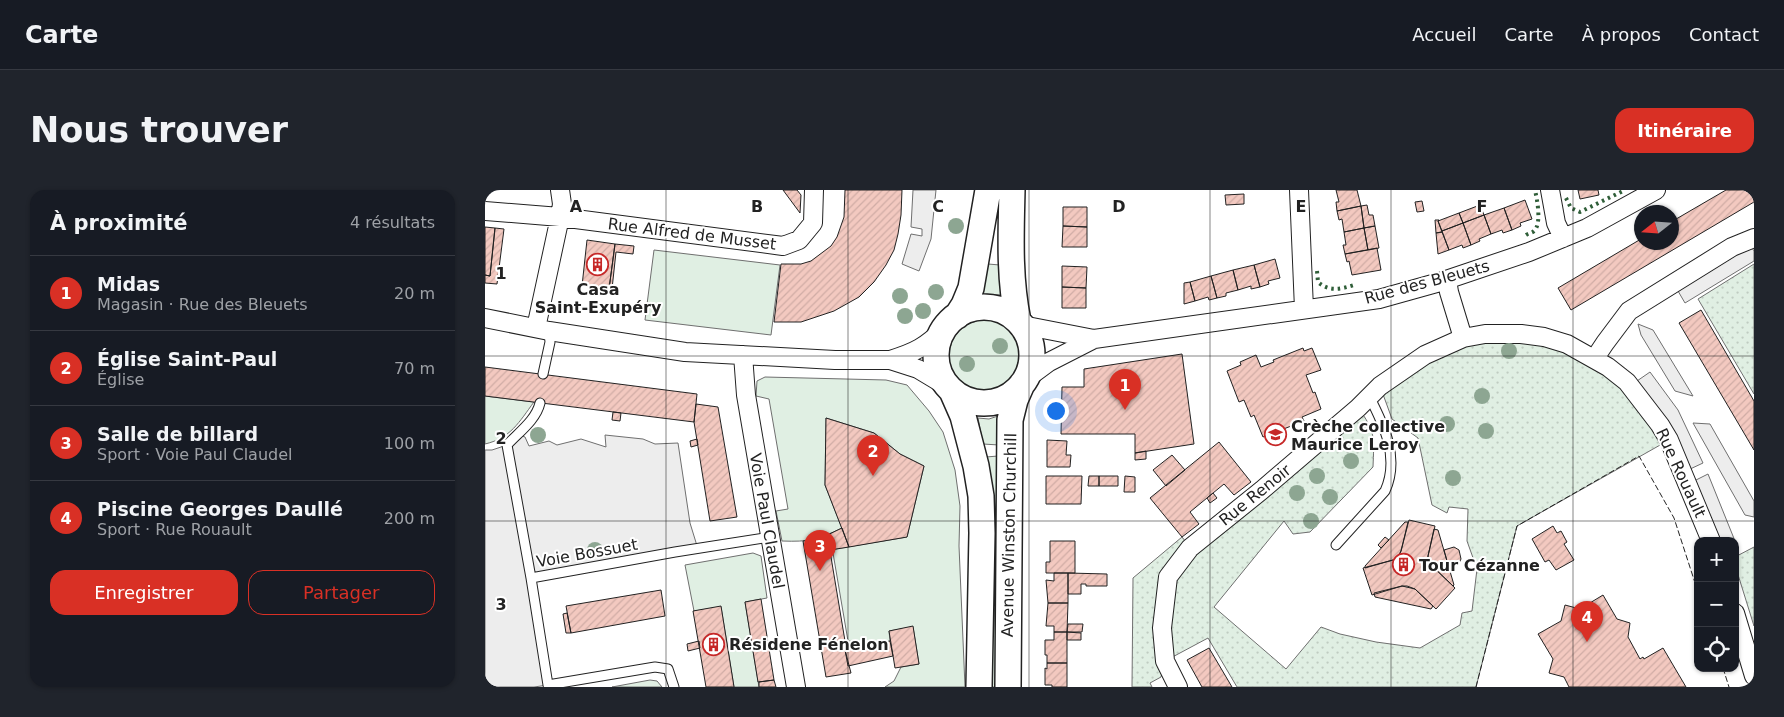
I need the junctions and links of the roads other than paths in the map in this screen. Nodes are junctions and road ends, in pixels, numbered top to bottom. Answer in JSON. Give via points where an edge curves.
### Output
{"nodes":[{"id":1,"x":814,"y":190,"type":"edge"},
{"id":2,"x":987,"y":190,"type":"edge"},
{"id":3,"x":1012,"y":190,"type":"edge"},
{"id":4,"x":1299,"y":190,"type":"edge"},
{"id":5,"x":1550,"y":190,"type":"edge"},
{"id":6,"x":1657,"y":190,"type":"edge"},
{"id":7,"x":563,"y":200,"type":"edge"},
{"id":8,"x":485,"y":211,"type":"edge"},
{"id":9,"x":1563,"y":238,"type":"junction"},
{"id":10,"x":1754,"y":238,"type":"edge"},
{"id":11,"x":1447,"y":280,"type":"junction"},
{"id":12,"x":1304,"y":310,"type":"junction"},
{"id":13,"x":485,"y":318,"type":"edge"},
{"id":14,"x":951,"y":322,"type":"junction"},
{"id":15,"x":1020,"y":323,"type":"junction"},
{"id":16,"x":542,"y":330,"type":"junction"},
{"id":17,"x":1094,"y":338,"type":"junction"},
{"id":18,"x":1463,"y":338,"type":"junction"},
{"id":19,"x":743,"y":356,"type":"junction"},
{"id":20,"x":1595,"y":358,"type":"junction"},
{"id":21,"x":891,"y":360,"type":"junction"},
{"id":22,"x":543,"y":374,"type":"dead end"},
{"id":23,"x":1024,"y":382,"type":"junction"},
{"id":24,"x":950,"y":389,"type":"junction"},
{"id":25,"x":1369,"y":396,"type":"junction"},
{"id":26,"x":539,"y":406,"type":"dead end"},
{"id":27,"x":770,"y":537,"type":"junction"},
{"id":28,"x":1709,"y":537,"type":"edge"},
{"id":29,"x":1336,"y":545,"type":"dead end"},
{"id":30,"x":531,"y":578,"type":"junction"},
{"id":31,"x":1739,"y":626,"type":"edge"},
{"id":32,"x":1754,"y":676,"type":"edge"},
{"id":33,"x":674,"y":687,"type":"edge"},
{"id":34,"x":796,"y":687,"type":"edge"},
{"id":35,"x":979,"y":687,"type":"edge"},
{"id":36,"x":1007,"y":687,"type":"edge"},
{"id":37,"x":1178,"y":687,"type":"edge"}],
"edges":[{"from":1,"to":7,"type":"street","name":"Rue Alfred de Musset","via":[[813,223],[799,240],[783,246],[681,231]]},
{"from":2,"to":14,"type":"main road","via":[[971,288],[964,305]]},
{"from":3,"to":15,"type":"main road","via":[[1011,276]]},
{"from":4,"to":12,"type":"street"},
{"from":5,"to":9,"type":"street"},
{"from":6,"to":9,"type":"street","name":"Rue des Bleuets"},
{"from":7,"to":8,"type":"street","name":"Rue Alfred de Musset"},
{"from":7,"to":16,"type":"street"},
{"from":9,"to":11,"type":"street","name":"Rue des Bleuets"},
{"from":10,"to":20,"type":"street","via":[[1732,247],[1629,311]]},
{"from":11,"to":12,"type":"street","name":"Rue des Bleuets","via":[[1379,299]]},
{"from":11,"to":18,"type":"street"},
{"from":12,"to":17,"type":"street","name":"Rue des Bleuets"},
{"from":13,"to":16,"type":"street"},
{"from":14,"to":15,"type":"main road","via":[[972,308],[990,307],[1002,310]]},
{"from":14,"to":21,"type":"street","via":[[913,353]]},
{"from":14,"to":24,"type":"main road","via":[[937,344],[936,355],[939,372]]},
{"from":15,"to":17,"type":"street","name":"Rue des Bleuets"},
{"from":15,"to":23,"type":"main road","via":[[1031,342],[1033,355]]},
{"from":16,"to":19,"type":"street","via":[[685,352]]},
{"from":16,"to":22,"type":"lane","via":[[550,342]]},
{"from":17,"to":23,"type":"street","name":"Rue des Bleuets","via":[[1049,362]]},
{"from":18,"to":20,"type":"street","name":"Rue Rouault","via":[[1485,334],[1544,337]]},
{"from":18,"to":25,"type":"street","name":"Rue Renoir","via":[[1425,355]]},
{"from":19,"to":21,"type":"street"},
{"from":19,"to":27,"type":"street","name":"Voie Paul Claudel","via":[[746,395]]},
{"from":20,"to":28,"type":"street","name":"Rue Rouault","via":[[1627,382],[1660,425]]},
{"from":21,"to":24,"type":"street","via":[[918,369]]},
{"from":23,"to":24,"type":"main road","via":[[1009,397],[991,403],[972,402]]},
{"from":23,"to":36,"type":"main road","name":"Avenue Winston Churchill","via":[[1015,400],[1011,420]]},
{"from":24,"to":35,"type":"main road","name":"Avenue Winston Churchill","via":[[963,416],[981,496]]},
{"from":25,"to":29,"type":"lane","via":[[1385,428],[1391,460],[1390,480],[1385,490]]},
{"from":25,"to":37,"type":"street","name":"Rue Renoir","via":[[1190,548],[1168,577],[1162,628],[1165,661]]},
{"from":26,"to":30,"type":"lane","name":"Voie Bossuet","via":[[531,420],[507,445]]},
{"from":27,"to":30,"type":"lane","name":"Voie Bossuet"},
{"from":27,"to":34,"type":"street","name":"Voie Paul Claudel"},
{"from":30,"to":33,"type":"lane","via":[[547,685],[655,666],[668,669]]},
{"from":31,"to":32,"type":"street"}]}
